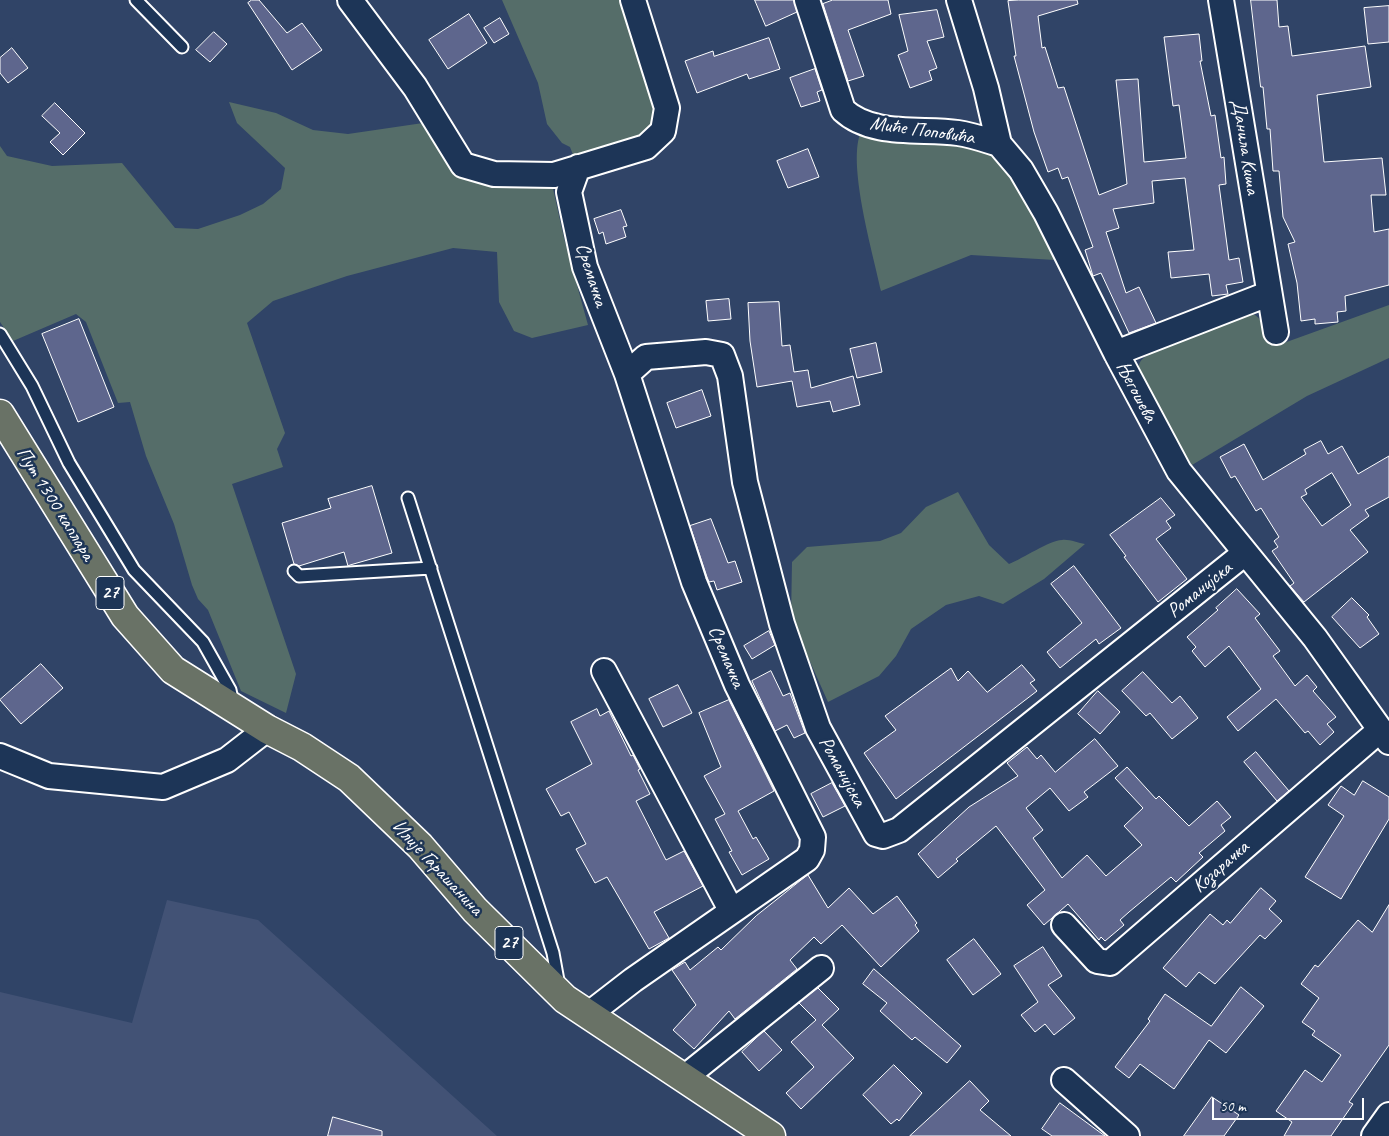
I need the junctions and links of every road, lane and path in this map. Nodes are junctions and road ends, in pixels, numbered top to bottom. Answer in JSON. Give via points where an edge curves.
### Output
{"nodes":[{"id":1,"x":136,"y":0,"type":"edge"},
{"id":2,"x":350,"y":0,"type":"edge"},
{"id":3,"x":633,"y":0,"type":"edge"},
{"id":4,"x":807,"y":0,"type":"edge"},
{"id":5,"x":959,"y":0,"type":"edge"},
{"id":6,"x":1221,"y":0,"type":"edge"},
{"id":7,"x":182,"y":47,"type":"dead end"},
{"id":8,"x":999,"y":144,"type":"junction"},
{"id":9,"x":561,"y":183,"type":"junction"},
{"id":10,"x":1268,"y":294,"type":"junction"},
{"id":11,"x":1276,"y":332,"type":"dead end"},
{"id":12,"x":0,"y":334,"type":"edge"},
{"id":13,"x":1116,"y":353,"type":"junction"},
{"id":14,"x":627,"y":374,"type":"junction"},
{"id":15,"x":0,"y":414,"type":"edge"},
{"id":16,"x":408,"y":498,"type":"dead end"},
{"id":17,"x":1245,"y":553,"type":"junction"},
{"id":18,"x":431,"y":568,"type":"junction"},
{"id":19,"x":294,"y":571,"type":"dead end"},
{"id":20,"x":604,"y":671,"type":"dead end"},
{"id":21,"x":233,"y":708,"type":"junction"},
{"id":22,"x":267,"y":729,"type":"junction"},
{"id":23,"x":1384,"y":736,"type":"edge"},
{"id":24,"x":0,"y":756,"type":"edge"},
{"id":25,"x":730,"y":910,"type":"junction"},
{"id":26,"x":1064,"y":925,"type":"dead end"},
{"id":27,"x":821,"y":968,"type":"dead end"},
{"id":28,"x":561,"y":993,"type":"junction"},
{"id":29,"x":589,"y":1014,"type":"junction"},
{"id":30,"x":684,"y":1078,"type":"junction"},
{"id":31,"x":1064,"y":1080,"type":"dead end"},
{"id":32,"x":1389,"y":1115,"type":"edge"},
{"id":33,"x":771,"y":1136,"type":"edge"},
{"id":34,"x":1127,"y":1136,"type":"edge"},
{"id":35,"x":1374,"y":1136,"type":"edge"}],
"edges":[{"from":1,"to":7,"type":"lane"},
{"from":2,"to":9,"type":"street","via":[[415,87],[463,165],[494,174]]},
{"from":3,"to":9,"type":"street","via":[[666,108],[663,131],[646,147],[578,167]]},
{"from":4,"to":8,"type":"street","name":"Миће Поповића","via":[[843,110],[852,119],[870,126],[959,133]]},
{"from":5,"to":8,"type":"street","name":"Његошева"},
{"from":6,"to":10,"type":"street","name":"Данила Киша"},
{"from":8,"to":13,"type":"street","name":"Његошева","via":[[1021,170],[1046,213]]},
{"from":9,"to":14,"type":"street","name":"Сремачка","via":[[586,267]]},
{"from":10,"to":11,"type":"street","name":"Данила Киша"},
{"from":10,"to":13,"type":"street"},
{"from":12,"to":21,"type":"lane","via":[[32,386],[69,463],[134,570],[203,642],[230,690]]},
{"from":13,"to":17,"type":"street","name":"Његошева","via":[[1179,471]]},
{"from":14,"to":17,"type":"street","name":"Романијска","via":[[646,357],[706,352],[722,355],[730,376],[745,482],[782,624],[818,728],[876,834],[883,836],[898,830]]},
{"from":14,"to":25,"type":"street","name":"Сремачка","via":[[694,582],[737,685],[813,837],[807,860]]},
{"from":15,"to":21,"type":"main road","name":"Пут 1300 каплара","number":"27","via":[[125,616],[173,670]]},
{"from":16,"to":18,"type":"lane"},
{"from":17,"to":23,"type":"street","name":"Његошева","via":[[1315,638]]},
{"from":18,"to":19,"type":"lane","via":[[299,576]]},
{"from":18,"to":28,"type":"lane","via":[[553,953]]},
{"from":20,"to":25,"type":"street"},
{"from":21,"to":22,"type":"main road","name":"Пут 1300 каплара","number":"27"},
{"from":22,"to":24,"type":"street","via":[[227,760],[163,787],[49,776]]},
{"from":22,"to":28,"type":"main road","name":"Илије Гарашанина","number":"27","via":[[302,746],[349,778],[420,846],[475,910]]},
{"from":23,"to":26,"type":"street","name":"Козарачка","via":[[1110,963],[1097,961]]},
{"from":25,"to":29,"type":"street","name":"Сремачка"},
{"from":27,"to":30,"type":"street"},
{"from":28,"to":29,"type":"main road","name":"Илије Гарашанина","number":"27"},
{"from":29,"to":30,"type":"main road","name":"Илије Гарашанина","number":"27"},
{"from":30,"to":33,"type":"main road","name":"Илије Гарашанина","number":"27"},
{"from":31,"to":34,"type":"street"},
{"from":32,"to":35,"type":"street"}]}
